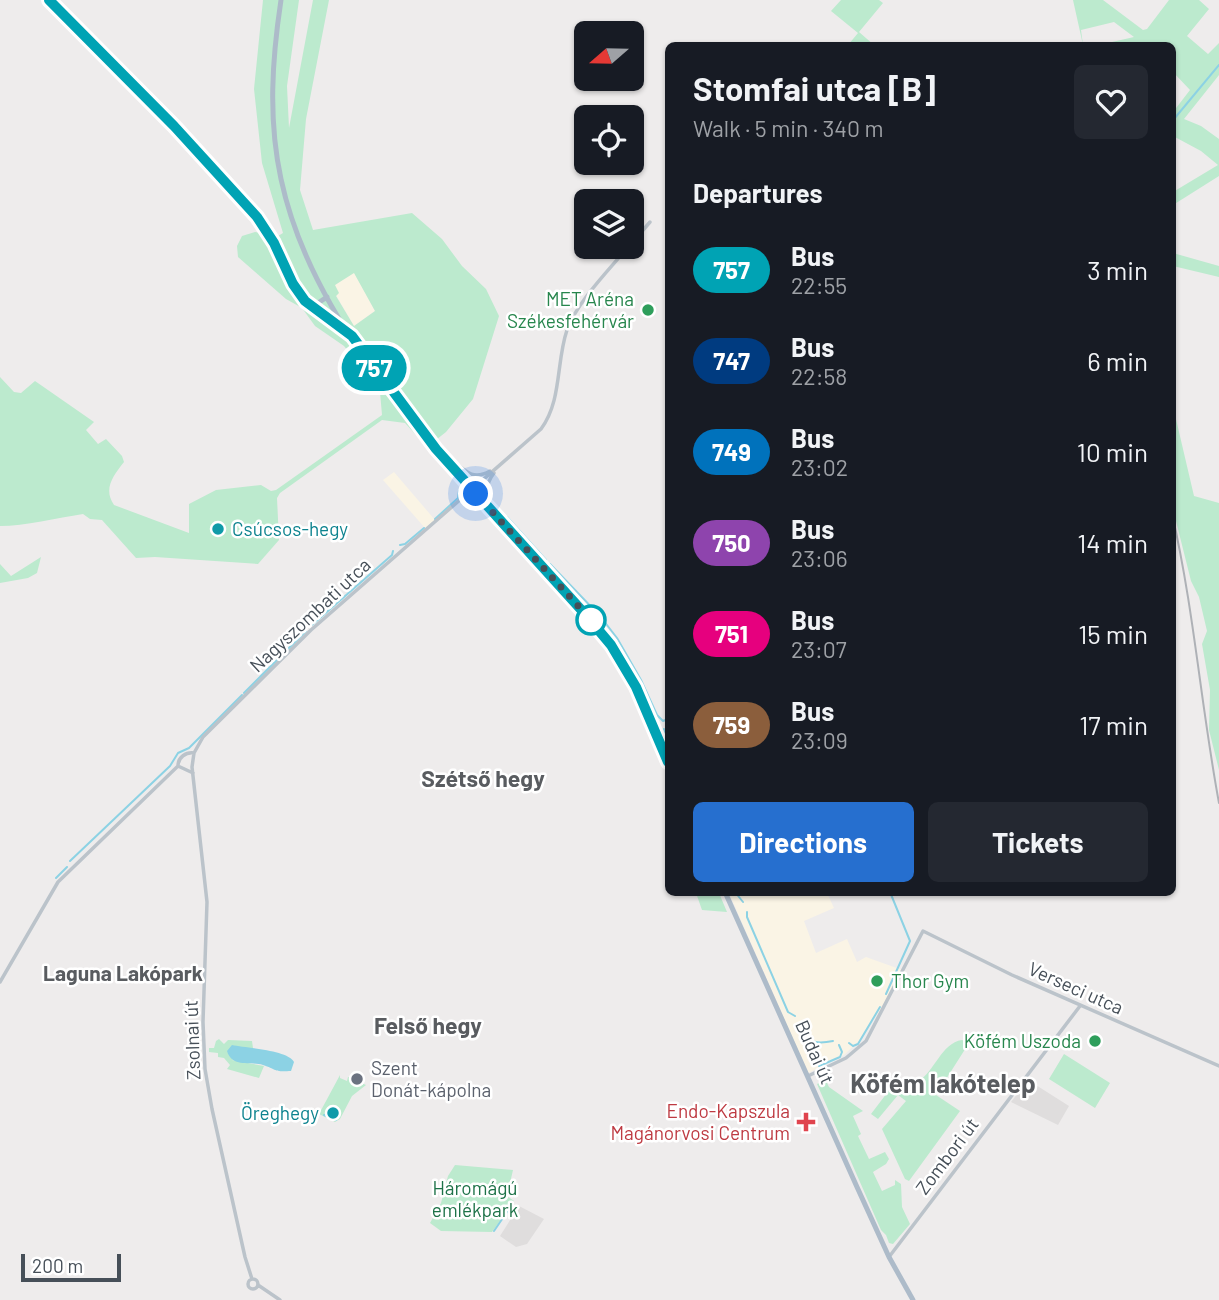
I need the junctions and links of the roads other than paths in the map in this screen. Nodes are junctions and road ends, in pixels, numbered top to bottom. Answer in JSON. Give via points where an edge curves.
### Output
{"nodes":[{"id":1,"x":48,"y":0,"type":"edge"},
{"id":2,"x":281,"y":0,"type":"edge"},
{"id":3,"x":650,"y":222,"type":"dead end"},
{"id":4,"x":644,"y":229,"type":"edge"},
{"id":5,"x":619,"y":259,"type":"edge"},
{"id":6,"x":328,"y":300,"type":"junction"},
{"id":7,"x":307,"y":303,"type":"junction"},
{"id":8,"x":317,"y":311,"type":"junction"},
{"id":9,"x":352,"y":336,"type":"junction"},
{"id":10,"x":437,"y":450,"type":"junction"},
{"id":11,"x":498,"y":467,"type":"junction"},
{"id":12,"x":472,"y":489,"type":"junction"},
{"id":13,"x":500,"y":521,"type":"junction"},
{"id":14,"x":194,"y":753,"type":"junction"},
{"id":15,"x":665,"y":755,"type":"edge"},
{"id":16,"x":178,"y":766,"type":"junction"},
{"id":17,"x":193,"y":773,"type":"junction"},
{"id":18,"x":727,"y":896,"type":"edge"},
{"id":19,"x":0,"y":982,"type":"edge"},
{"id":20,"x":1080,"y":1006,"type":"junction"},
{"id":21,"x":1219,"y":1066,"type":"edge"},
{"id":22,"x":808,"y":1076,"type":"junction"},
{"id":23,"x":889,"y":1258,"type":"junction"},
{"id":24,"x":252,"y":1279,"type":"junction"},
{"id":25,"x":258,"y":1285,"type":"junction"},
{"id":26,"x":280,"y":1300,"type":"edge"},
{"id":27,"x":913,"y":1300,"type":"edge"}],
"edges":[{"from":1,"to":7,"type":"main road","via":[[227,183],[264,227]]},
{"from":2,"to":6,"type":"main road","via":[[272,96],[278,163],[293,224]]},
{"from":3,"to":4,"type":"street","name":"Nagyszombati utca"},
{"from":5,"to":11,"type":"street","name":"Nagyszombati utca","via":[[568,326],[546,421]]},
{"from":6,"to":7,"type":"main road"},
{"from":6,"to":8,"type":"main road","via":[[327,307]]},
{"from":6,"to":9,"type":"main road"},
{"from":7,"to":8,"type":"main road"},
{"from":8,"to":9,"type":"main road"},
{"from":9,"to":10,"type":"main road"},
{"from":10,"to":11,"type":"street","via":[[472,476]]},
{"from":10,"to":12,"type":"main road"},
{"from":11,"to":12,"type":"street","name":"Nagyszombati utca"},
{"from":11,"to":13,"type":"street","via":[[485,489]]},
{"from":12,"to":13,"type":"main road"},
{"from":12,"to":14,"type":"street","name":"Nagyszombati utca","via":[[302,638],[203,737]]},
{"from":13,"to":15,"type":"main road","via":[[611,645],[636,687]]},
{"from":14,"to":16,"type":"street","name":"Nagyszombati utca","via":[[184,755]]},
{"from":14,"to":17,"type":"street","name":"Zsolnai út"},
{"from":16,"to":17,"type":"street"},
{"from":16,"to":19,"type":"street","name":"Nagyszombati utca","via":[[58,882]]},
{"from":17,"to":24,"type":"street","name":"Zsolnai út","via":[[207,902],[205,1069]]},
{"from":18,"to":22,"type":"main road","name":"Budai út"},
{"from":20,"to":21,"type":"street","name":"Verseci utca"},
{"from":20,"to":22,"type":"street","name":"Verseci utca","via":[[923,931],[866,1041],[846,1058]]},
{"from":20,"to":23,"type":"street","name":"Zombori út"},
{"from":22,"to":23,"type":"main road","name":"Budai út"},
{"from":23,"to":27,"type":"main road","name":"Budai út"},
{"from":24,"to":25,"type":"street"},
{"from":24,"to":25,"type":"street","via":[[249,1287]]},
{"from":25,"to":26,"type":"street"}]}
